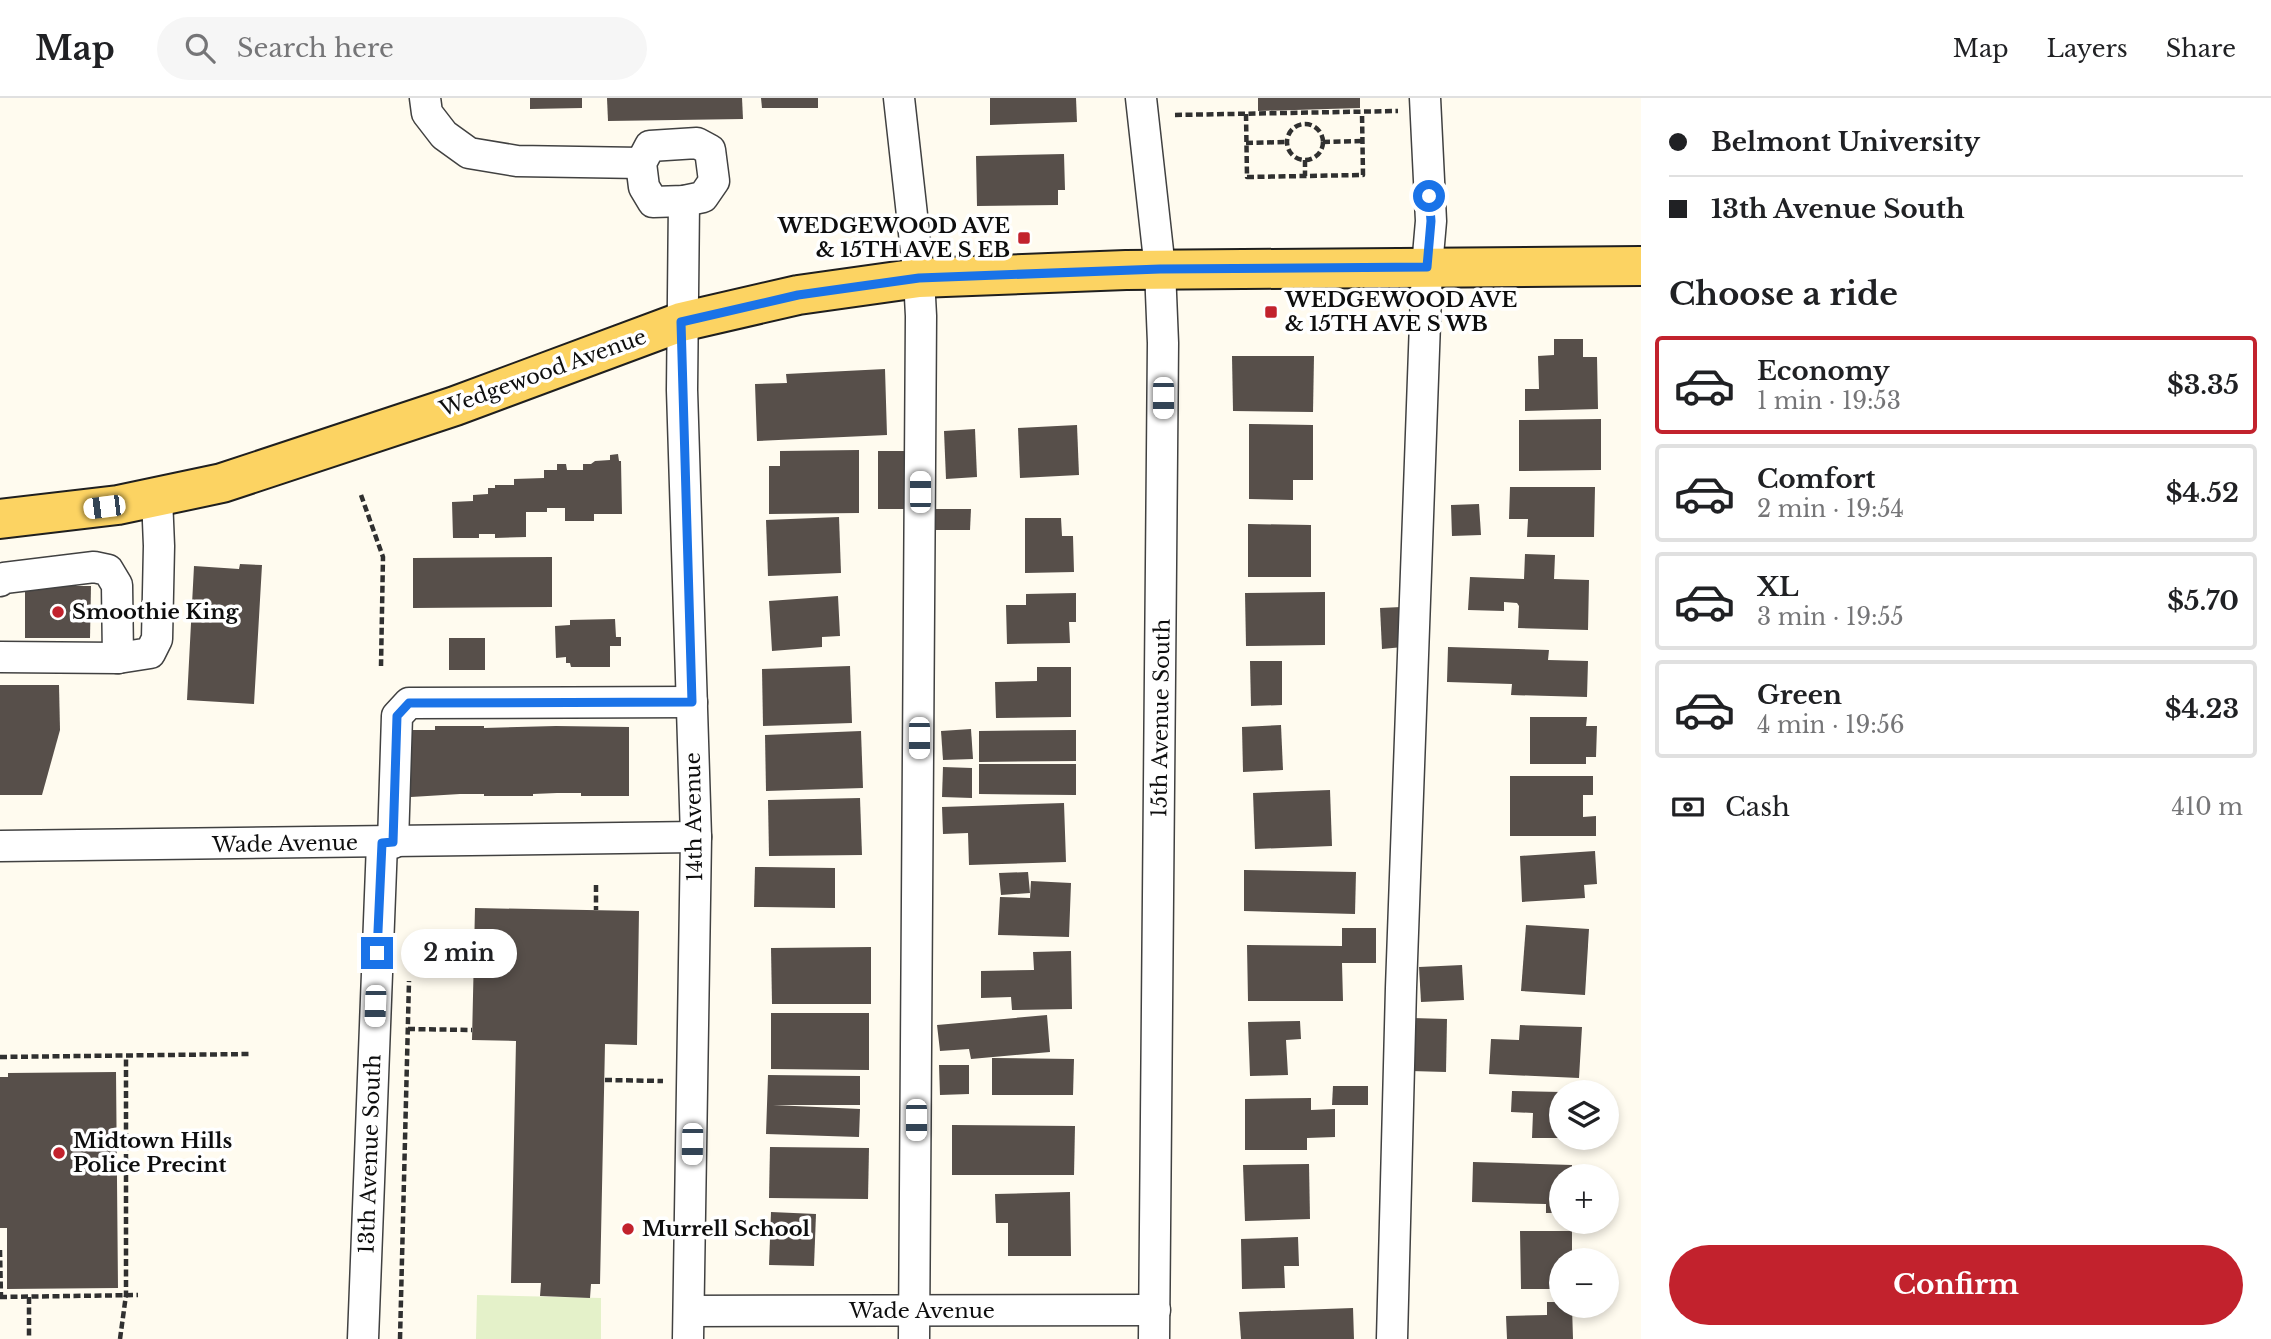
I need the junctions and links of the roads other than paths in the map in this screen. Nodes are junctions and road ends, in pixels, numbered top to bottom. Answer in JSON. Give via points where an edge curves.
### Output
{"nodes":[{"id":1,"x":425,"y":98,"type":"edge"},
{"id":2,"x":899,"y":98,"type":"edge"},
{"id":3,"x":1141,"y":98,"type":"edge"},
{"id":4,"x":1414,"y":105,"type":"edge"},
{"id":5,"x":641,"y":163,"type":"junction"},
{"id":6,"x":684,"y":201,"type":"junction"},
{"id":7,"x":1641,"y":266,"type":"edge"},
{"id":8,"x":1427,"y":267,"type":"junction"},
{"id":9,"x":1160,"y":269,"type":"junction"},
{"id":10,"x":919,"y":278,"type":"junction"},
{"id":11,"x":681,"y":322,"type":"junction"},
{"id":12,"x":157,"y":497,"type":"junction"},
{"id":13,"x":0,"y":519,"type":"edge"},
{"id":14,"x":0,"y":581,"type":"edge"},
{"id":15,"x":0,"y":657,"type":"edge"},
{"id":16,"x":118,"y":658,"type":"junction"},
{"id":17,"x":692,"y":702,"type":"junction"},
{"id":18,"x":696,"y":837,"type":"junction"},
{"id":19,"x":387,"y":843,"type":"junction"},
{"id":20,"x":0,"y":846,"type":"edge"},
{"id":21,"x":689,"y":1325,"type":"edge"},
{"id":22,"x":915,"y":1325,"type":"edge"},
{"id":23,"x":1155,"y":1325,"type":"edge"},
{"id":24,"x":363,"y":1339,"type":"edge"},
{"id":25,"x":1392,"y":1339,"type":"edge"}],
"edges":[{"from":1,"to":5,"type":"street","via":[[427,113],[444,135],[469,153],[517,161]]},
{"from":2,"to":10,"type":"street"},
{"from":3,"to":9,"type":"street","name":"15th Avenue South"},
{"from":4,"to":8,"type":"street","via":[[1431,221]]},
{"from":5,"to":6,"type":"street","via":[[644,187],[653,202]]},
{"from":5,"to":6,"type":"street","via":[[650,146],[697,144],[710,150],[714,181],[703,197]]},
{"from":6,"to":11,"type":"street","name":"14th Avenue"},
{"from":7,"to":8,"type":"main road","name":"Wedgewood Avenue"},
{"from":8,"to":9,"type":"main road","name":"Wedgewood Avenue"},
{"from":8,"to":25,"type":"street"},
{"from":9,"to":10,"type":"main road","name":"Wedgewood Avenue"},
{"from":9,"to":23,"type":"street","name":"15th Avenue South"},
{"from":10,"to":11,"type":"main road","name":"Wedgewood Avenue","via":[[798,295]]},
{"from":10,"to":22,"type":"street"},
{"from":11,"to":12,"type":"main road","name":"Wedgewood Avenue","via":[[455,406],[222,484]]},
{"from":11,"to":17,"type":"street","name":"14th Avenue"},
{"from":12,"to":13,"type":"main road","name":"Wedgewood Avenue"},
{"from":12,"to":16,"type":"street","via":[[157,639],[150,653]]},
{"from":14,"to":16,"type":"street","via":[[94,567],[108,570],[117,585]]},
{"from":15,"to":16,"type":"street"},
{"from":17,"to":18,"type":"street","name":"14th Avenue"},
{"from":17,"to":19,"type":"street","name":"13th Avenue South","via":[[409,703],[397,716]]},
{"from":18,"to":19,"type":"street","name":"Wade Avenue"},
{"from":18,"to":21,"type":"street","name":"14th Avenue"},
{"from":19,"to":20,"type":"street","name":"Wade Avenue"},
{"from":19,"to":24,"type":"street","name":"13th Avenue South"},
{"from":21,"to":22,"type":"street","name":"Wade Avenue"},
{"from":22,"to":23,"type":"street","name":"Wade Avenue"}]}
